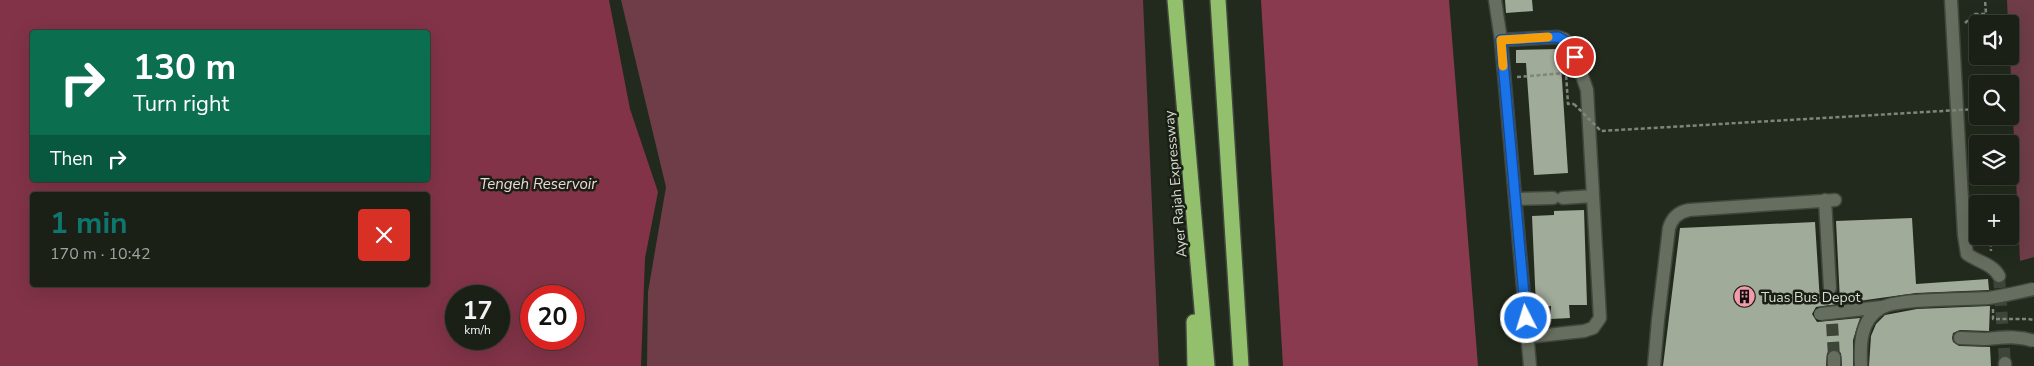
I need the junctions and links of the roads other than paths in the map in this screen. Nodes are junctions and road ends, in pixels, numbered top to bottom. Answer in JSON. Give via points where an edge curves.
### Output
{"nodes":[{"id":1,"x":1175,"y":0,"type":"edge"},
{"id":2,"x":1218,"y":0,"type":"edge"},
{"id":3,"x":1495,"y":0,"type":"edge"},
{"id":4,"x":1951,"y":0,"type":"edge"},
{"id":5,"x":1501,"y":40,"type":"junction"},
{"id":6,"x":1593,"y":196,"type":"junction"},
{"id":7,"x":1515,"y":199,"type":"junction"},
{"id":8,"x":1194,"y":206,"type":"junction"},
{"id":9,"x":1999,"y":276,"type":"dead end"},
{"id":10,"x":1830,"y":288,"type":"tunnel mouth"},
{"id":11,"x":2034,"y":289,"type":"edge"},
{"id":12,"x":1882,"y":307,"type":"junction"},
{"id":13,"x":1820,"y":314,"type":"dead end"},
{"id":14,"x":1528,"y":337,"type":"junction"},
{"id":15,"x":1960,"y":338,"type":"dead end"},
{"id":16,"x":2034,"y":342,"type":"edge"},
{"id":17,"x":1195,"y":366,"type":"edge"},
{"id":18,"x":1207,"y":366,"type":"edge"},
{"id":19,"x":1241,"y":366,"type":"edge"},
{"id":20,"x":1530,"y":366,"type":"edge"},
{"id":21,"x":1654,"y":366,"type":"edge"},
{"id":22,"x":1861,"y":366,"type":"edge"}],
"edges":[{"from":1,"to":8,"type":"highway","name":"Ayer Rajah Expressway"},
{"from":2,"to":19,"type":"highway"},
{"from":3,"to":5,"type":"lane"},
{"from":4,"to":9,"type":"lane","via":[[1967,254],[1991,267]]},
{"from":5,"to":6,"type":"lane","via":[[1558,37],[1572,47],[1587,90]]},
{"from":5,"to":7,"type":"lane"},
{"from":6,"to":7,"type":"lane"},
{"from":6,"to":14,"type":"lane","via":[[1600,318],[1593,328],[1584,332]]},
{"from":7,"to":14,"type":"lane"},
{"from":8,"to":17,"type":"highway"},
{"from":8,"to":18,"type":"highway","name":"Ayer Rajah Expressway"},
{"from":10,"to":21,"type":"lane","via":[[1830,200],[1689,210],[1676,216],[1669,228]]},
{"from":11,"to":12,"type":"lane","bridge":true,"via":[[1990,298]]},
{"from":12,"to":13,"type":"lane","bridge":true},
{"from":12,"to":22,"type":"lane","bridge":true,"via":[[1864,328],[1860,342]]},
{"from":14,"to":20,"type":"lane"},
{"from":15,"to":16,"type":"lane","bridge":true,"via":[[2025,338]]}]}
